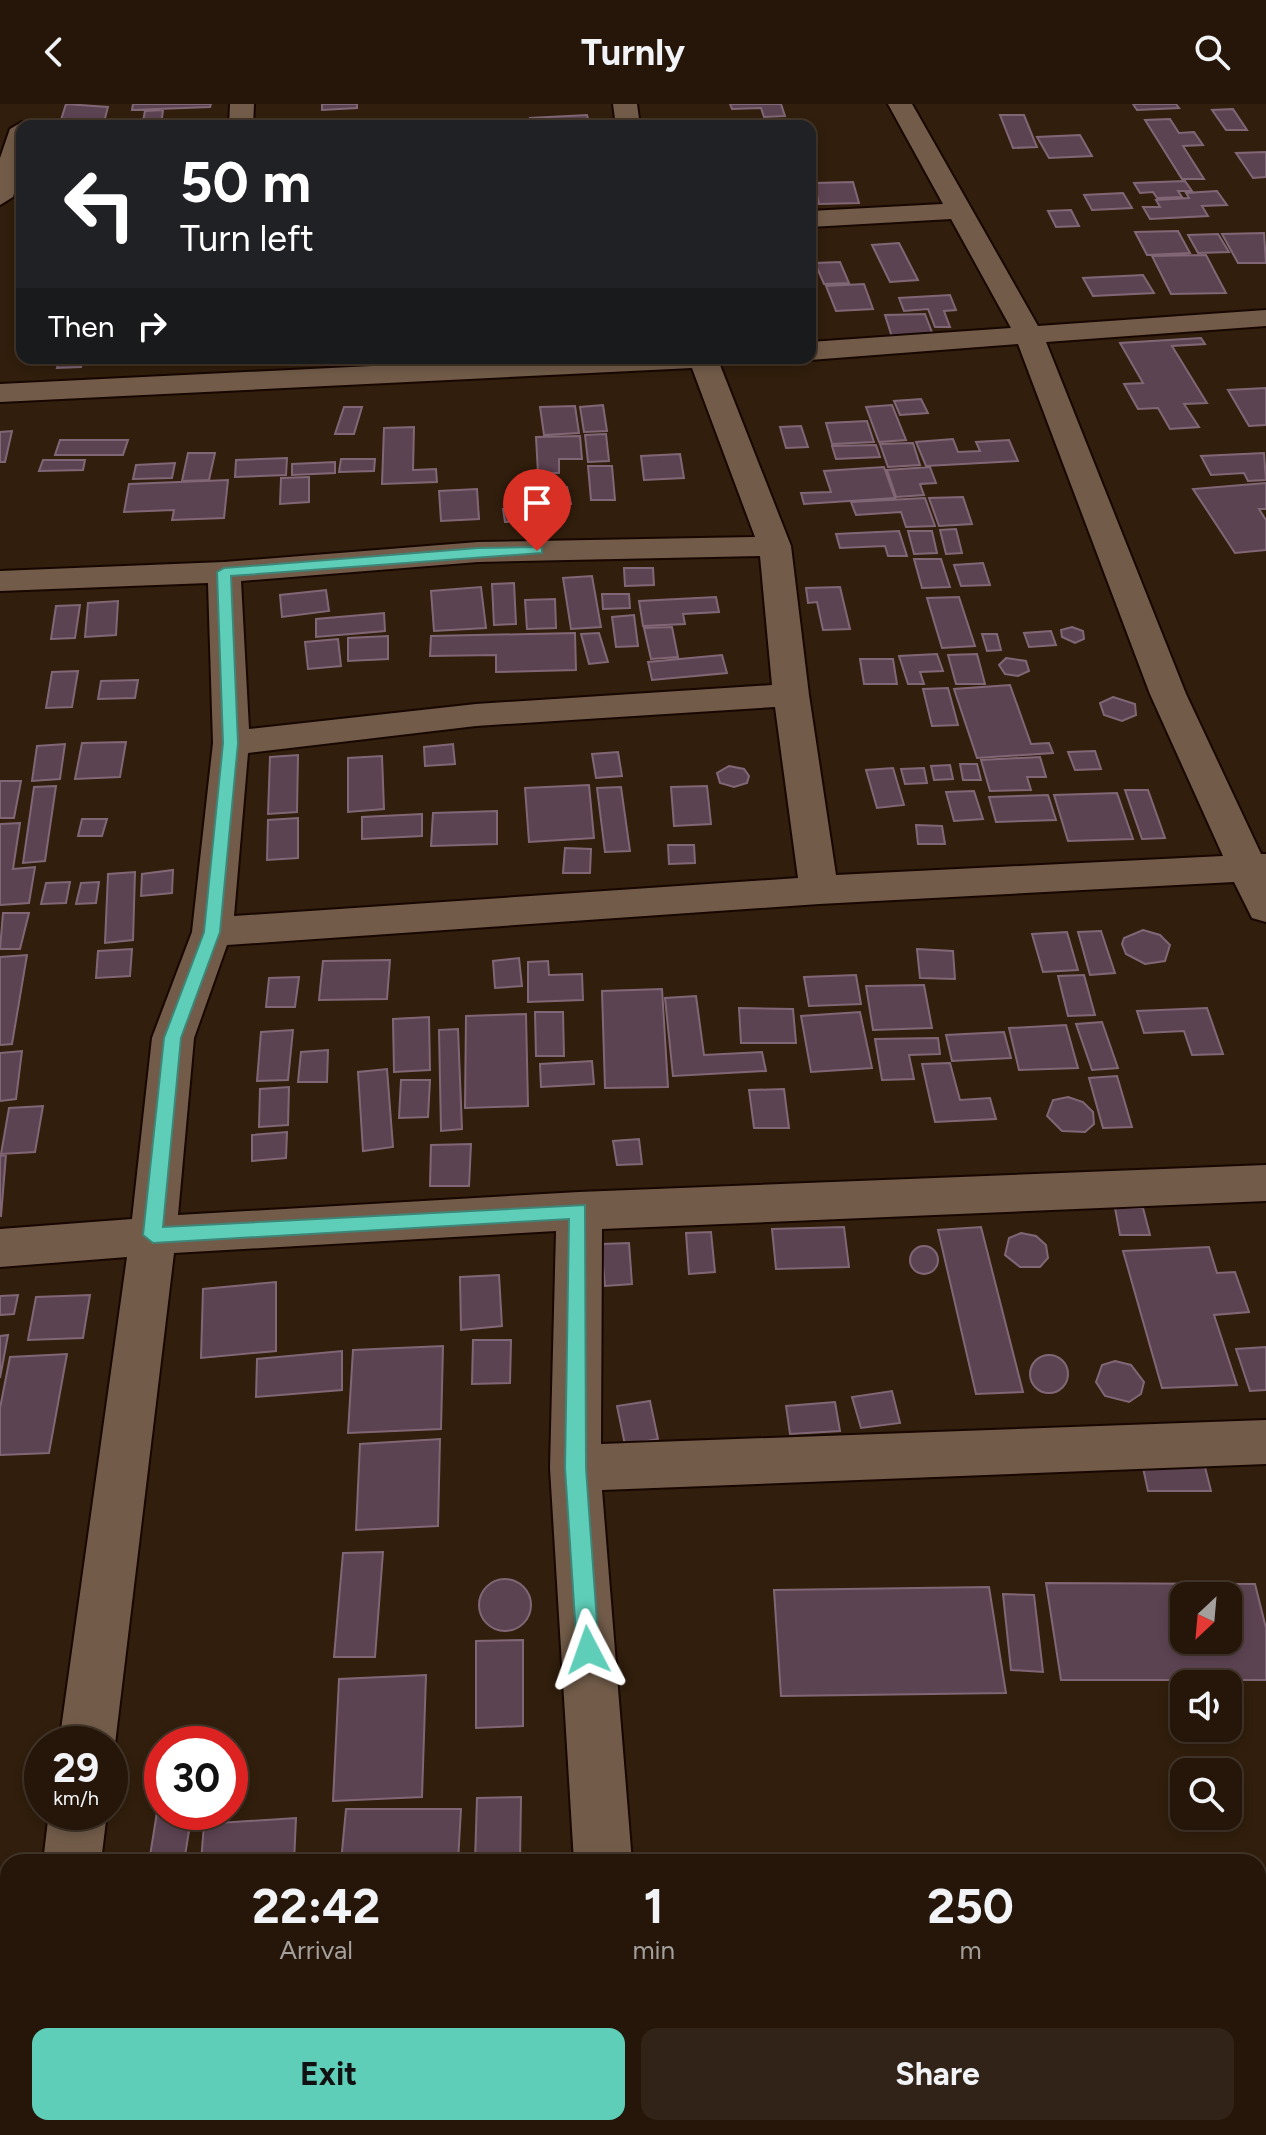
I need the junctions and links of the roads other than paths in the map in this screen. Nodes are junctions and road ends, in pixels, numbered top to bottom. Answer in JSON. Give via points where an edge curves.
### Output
{"nodes":[{"id":1,"x":900,"y":104,"type":"edge"},
{"id":2,"x":16,"y":146,"type":"edge"},
{"id":3,"x":0,"y":197,"type":"edge"},
{"id":4,"x":962,"y":211,"type":"junction"},
{"id":5,"x":816,"y":219,"type":"edge"},
{"id":6,"x":1266,"y":318,"type":"edge"},
{"id":7,"x":1029,"y":335,"type":"junction"},
{"id":8,"x":816,"y":351,"type":"edge"},
{"id":9,"x":483,"y":364,"type":"edge"},
{"id":10,"x":705,"y":364,"type":"edge"},
{"id":11,"x":218,"y":370,"type":"edge"},
{"id":12,"x":0,"y":393,"type":"edge"},
{"id":13,"x":775,"y":546,"type":"junction"},
{"id":14,"x":224,"y":572,"type":"junction"},
{"id":15,"x":0,"y":581,"type":"edge"},
{"id":16,"x":791,"y":695,"type":"junction"},
{"id":17,"x":231,"y":743,"type":"junction"},
{"id":18,"x":1256,"y":867,"type":"edge"},
{"id":19,"x":819,"y":890,"type":"junction"},
{"id":20,"x":1266,"y":908,"type":"edge"},
{"id":21,"x":212,"y":932,"type":"junction"},
{"id":22,"x":1266,"y":1183,"type":"edge"},
{"id":23,"x":579,"y":1211,"type":"junction"},
{"id":24,"x":153,"y":1235,"type":"junction"},
{"id":25,"x":0,"y":1248,"type":"edge"},
{"id":26,"x":1266,"y":1442,"type":"edge"},
{"id":27,"x":575,"y":1468,"type":"junction"},
{"id":28,"x":89,"y":1726,"type":"edge"},
{"id":29,"x":76,"y":1830,"type":"edge"},
{"id":30,"x":73,"y":1854,"type":"edge"},
{"id":31,"x":602,"y":1854,"type":"edge"}],
"edges":[{"from":1,"to":4,"type":"street"},
{"from":2,"to":3,"type":"street"},
{"from":4,"to":5,"type":"street"},
{"from":4,"to":7,"type":"street"},
{"from":6,"to":7,"type":"street"},
{"from":7,"to":8,"type":"street"},
{"from":7,"to":18,"type":"street","via":[[1168,694]]},
{"from":9,"to":11,"type":"street"},
{"from":10,"to":13,"type":"street"},
{"from":11,"to":12,"type":"street"},
{"from":13,"to":14,"type":"street","via":[[478,552]]},
{"from":13,"to":16,"type":"street"},
{"from":14,"to":15,"type":"street"},
{"from":14,"to":17,"type":"street"},
{"from":16,"to":17,"type":"street","via":[[476,715]]},
{"from":16,"to":19,"type":"street"},
{"from":17,"to":21,"type":"street"},
{"from":18,"to":19,"type":"street"},
{"from":18,"to":20,"type":"street"},
{"from":19,"to":21,"type":"street"},
{"from":21,"to":24,"type":"street","via":[[173,1038]]},
{"from":22,"to":23,"type":"street"},
{"from":23,"to":24,"type":"street"},
{"from":23,"to":27,"type":"street"},
{"from":24,"to":25,"type":"street"},
{"from":24,"to":28,"type":"street"},
{"from":26,"to":27,"type":"street"},
{"from":27,"to":31,"type":"street"},
{"from":29,"to":30,"type":"street"}]}
